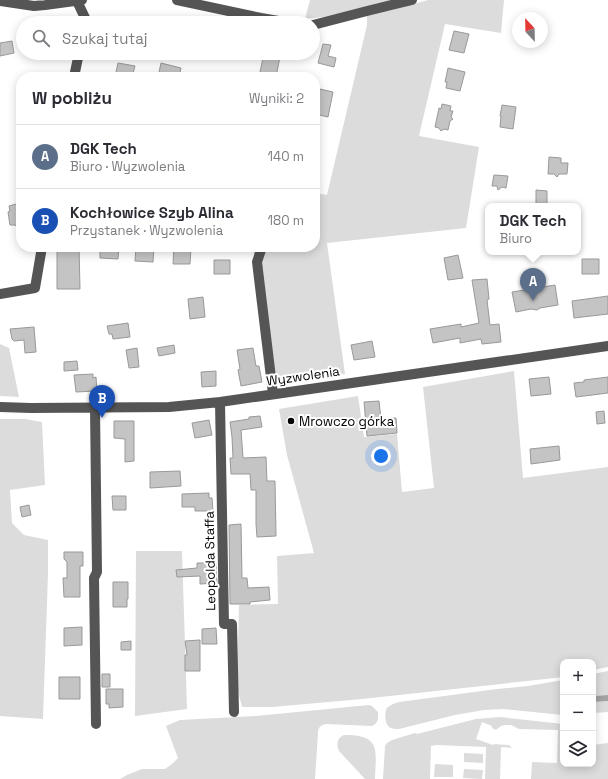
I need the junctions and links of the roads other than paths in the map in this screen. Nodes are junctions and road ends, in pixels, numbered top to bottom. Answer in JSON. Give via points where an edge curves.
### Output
{"nodes":[{"id":1,"x":80,"y":0,"type":"edge"},
{"id":2,"x":177,"y":0,"type":"edge"},
{"id":3,"x":412,"y":0,"type":"edge"},
{"id":4,"x":0,"y":1,"type":"edge"},
{"id":5,"x":85,"y":16,"type":"edge"},
{"id":6,"x":252,"y":16,"type":"edge"},
{"id":7,"x":320,"y":23,"type":"edge"},
{"id":8,"x":78,"y":60,"type":"edge"},
{"id":9,"x":75,"y":72,"type":"edge"},
{"id":10,"x":41,"y":252,"type":"edge"},
{"id":11,"x":260,"y":252,"type":"edge"},
{"id":12,"x":0,"y":294,"type":"edge"},
{"id":13,"x":608,"y":346,"type":"edge"},
{"id":14,"x":273,"y":394,"type":"junction"},
{"id":15,"x":220,"y":402,"type":"junction"},
{"id":16,"x":0,"y":407,"type":"edge"},
{"id":17,"x":95,"y":408,"type":"junction"},
{"id":18,"x":234,"y":712,"type":"dead end"},
{"id":19,"x":96,"y":724,"type":"dead end"}],
"edges":[{"from":1,"to":4,"type":"street","via":[[34,6]]},
{"from":1,"to":5,"type":"street"},
{"from":2,"to":6,"type":"street"},
{"from":3,"to":7,"type":"street"},
{"from":8,"to":9,"type":"street"},
{"from":10,"to":12,"type":"street","via":[[35,288]]},
{"from":11,"to":14,"type":"street","via":[[257,262]]},
{"from":13,"to":14,"type":"street","name":"Wyzwolenia"},
{"from":14,"to":15,"type":"street","name":"Wyzwolenia"},
{"from":15,"to":17,"type":"street","name":"Wyzwolenia","via":[[169,407]]},
{"from":15,"to":18,"type":"street","name":"Leopolda Staffa","via":[[224,624],[232,624]]},
{"from":16,"to":17,"type":"street","name":"Wyzwolenia"},
{"from":17,"to":19,"type":"street"}]}
